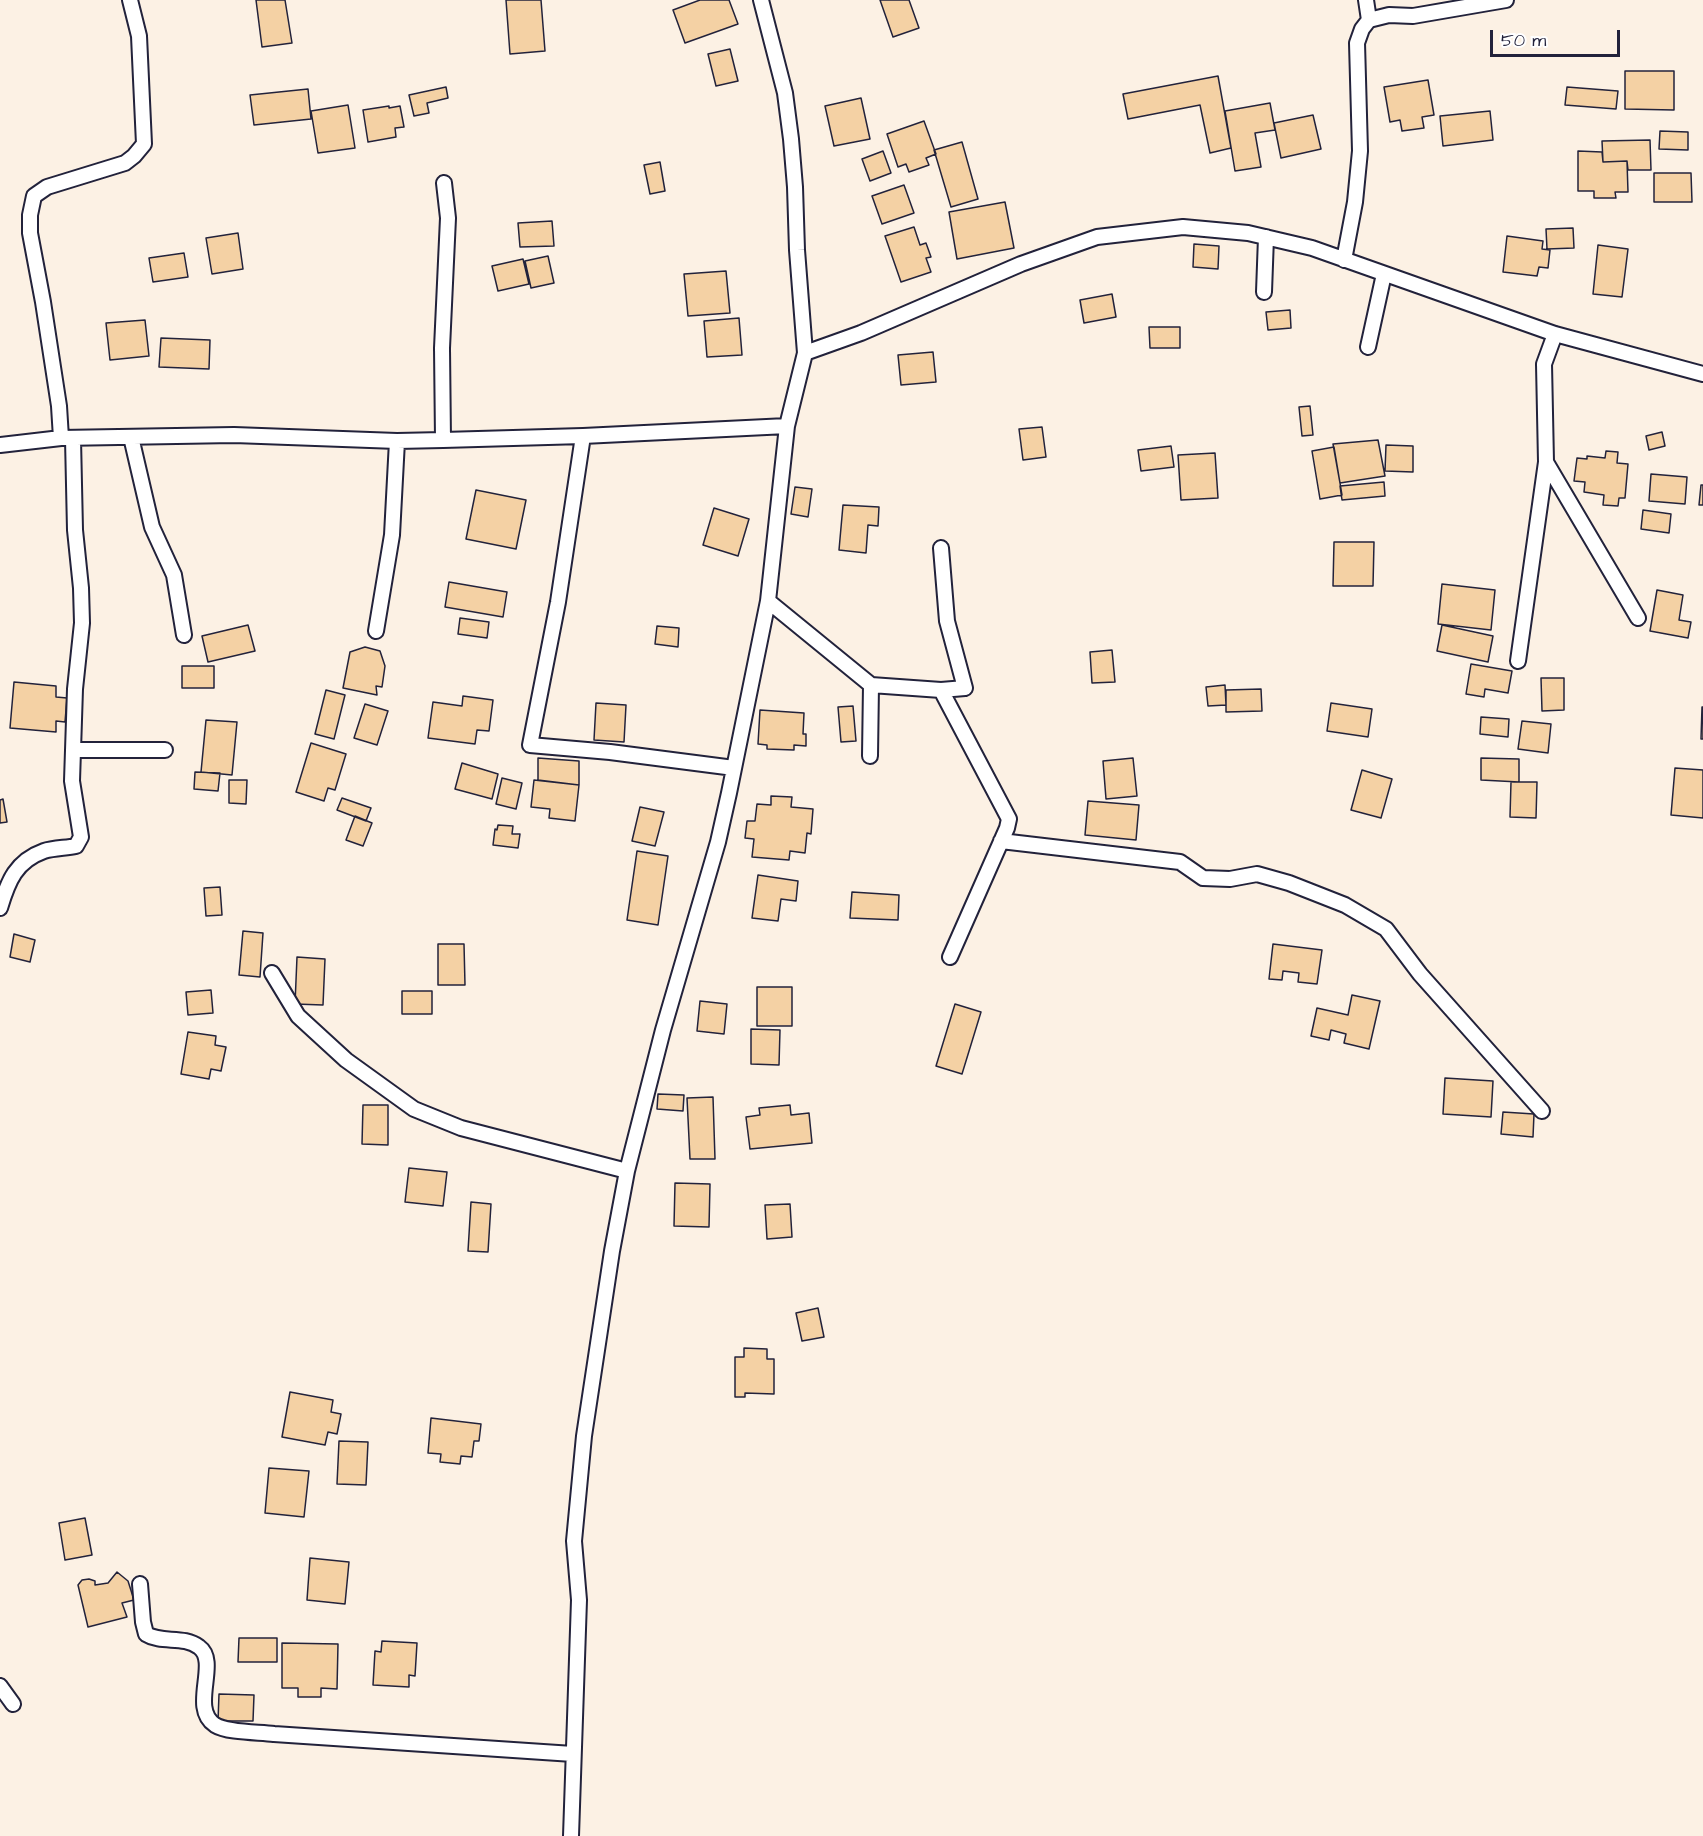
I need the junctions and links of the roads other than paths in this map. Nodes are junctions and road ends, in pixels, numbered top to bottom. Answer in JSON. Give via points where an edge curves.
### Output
{"nodes":[{"id":1,"x":130,"y":0,"type":"edge"},
{"id":2,"x":761,"y":0,"type":"edge"},
{"id":3,"x":1366,"y":0,"type":"edge"},
{"id":4,"x":1506,"y":0,"type":"edge"},
{"id":5,"x":1369,"y":20,"type":"junction"},
{"id":6,"x":444,"y":183,"type":"dead end"},
{"id":7,"x":1266,"y":237,"type":"junction"},
{"id":8,"x":1344,"y":260,"type":"junction"},
{"id":9,"x":1384,"y":274,"type":"junction"},
{"id":10,"x":1264,"y":292,"type":"dead end"},
{"id":11,"x":1555,"y":334,"type":"junction"},
{"id":12,"x":1368,"y":347,"type":"dead end"},
{"id":13,"x":805,"y":353,"type":"junction"},
{"id":14,"x":1703,"y":374,"type":"edge"},
{"id":15,"x":787,"y":426,"type":"junction"},
{"id":16,"x":583,"y":436,"type":"junction"},
{"id":17,"x":131,"y":438,"type":"junction"},
{"id":18,"x":67,"y":439,"type":"junction"},
{"id":19,"x":443,"y":440,"type":"junction"},
{"id":20,"x":397,"y":441,"type":"junction"},
{"id":21,"x":0,"y":445,"type":"edge"},
{"id":22,"x":1546,"y":462,"type":"junction"},
{"id":23,"x":941,"y":548,"type":"dead end"},
{"id":24,"x":768,"y":602,"type":"junction"},
{"id":25,"x":1638,"y":618,"type":"dead end"},
{"id":26,"x":376,"y":631,"type":"dead end"},
{"id":27,"x":184,"y":635,"type":"dead end"},
{"id":28,"x":1518,"y":661,"type":"dead end"},
{"id":29,"x":871,"y":686,"type":"junction"},
{"id":30,"x":941,"y":690,"type":"junction"},
{"id":31,"x":73,"y":750,"type":"junction"},
{"id":32,"x":165,"y":750,"type":"dead end"},
{"id":33,"x":870,"y":756,"type":"dead end"},
{"id":34,"x":734,"y":768,"type":"junction"},
{"id":35,"x":1001,"y":841,"type":"junction"},
{"id":36,"x":0,"y":908,"type":"edge"},
{"id":37,"x":950,"y":957,"type":"dead end"},
{"id":38,"x":272,"y":973,"type":"dead end"},
{"id":39,"x":1542,"y":1111,"type":"dead end"},
{"id":40,"x":627,"y":1171,"type":"junction"},
{"id":41,"x":140,"y":1584,"type":"dead end"},
{"id":42,"x":0,"y":1686,"type":"edge"},
{"id":43,"x":13,"y":1704,"type":"dead end"},
{"id":44,"x":573,"y":1754,"type":"junction"},
{"id":45,"x":571,"y":1836,"type":"edge"}],
"edges":[{"from":1,"to":18,"type":"street","via":[[139,36],[144,144],[125,163],[46,187],[34,196],[30,215]]},
{"from":2,"to":13,"type":"street","via":[[785,93],[791,139]]},
{"from":3,"to":5,"type":"street"},
{"from":4,"to":5,"type":"street"},
{"from":5,"to":8,"type":"street","via":[[1357,43],[1360,151]]},
{"from":6,"to":19,"type":"street","via":[[448,218],[442,348]]},
{"from":7,"to":8,"type":"street"},
{"from":7,"to":10,"type":"street"},
{"from":7,"to":13,"type":"street","via":[[1183,227],[1097,237],[1020,264]]},
{"from":8,"to":9,"type":"street"},
{"from":9,"to":11,"type":"street"},
{"from":9,"to":12,"type":"street"},
{"from":11,"to":14,"type":"street"},
{"from":11,"to":22,"type":"street","via":[[1544,364]]},
{"from":13,"to":15,"type":"street"},
{"from":15,"to":16,"type":"street"},
{"from":15,"to":24,"type":"street"},
{"from":16,"to":19,"type":"street"},
{"from":16,"to":34,"type":"street","via":[[558,602],[530,745]]},
{"from":17,"to":18,"type":"street"},
{"from":17,"to":20,"type":"street","via":[[234,435]]},
{"from":17,"to":27,"type":"street","via":[[152,527],[174,574]]},
{"from":18,"to":21,"type":"street"},
{"from":18,"to":31,"type":"street","via":[[82,622]]},
{"from":19,"to":20,"type":"street"},
{"from":20,"to":26,"type":"street","via":[[392,535]]},
{"from":22,"to":25,"type":"street"},
{"from":22,"to":28,"type":"street"},
{"from":23,"to":30,"type":"street","via":[[947,621],[965,688]]},
{"from":24,"to":29,"type":"street"},
{"from":24,"to":34,"type":"street"},
{"from":29,"to":30,"type":"street"},
{"from":29,"to":33,"type":"street"},
{"from":30,"to":35,"type":"street","via":[[1009,819]]},
{"from":31,"to":32,"type":"street"},
{"from":31,"to":36,"type":"street","via":[[72,781],[81,837],[76,846],[45,851],[22,863],[7,883]]},
{"from":34,"to":40,"type":"street","via":[[718,842]]},
{"from":35,"to":37,"type":"street"},
{"from":35,"to":39,"type":"street","via":[[1180,862],[1203,878],[1257,874],[1346,905],[1386,929],[1420,974]]},
{"from":38,"to":40,"type":"street","via":[[298,1016],[346,1060],[414,1109],[461,1128]]},
{"from":40,"to":44,"type":"street","via":[[579,1484],[574,1541],[579,1600]]},
{"from":41,"to":44,"type":"street","via":[[146,1634],[153,1639],[186,1641],[200,1647],[206,1655],[204,1700],[214,1724],[274,1734]]},
{"from":42,"to":43,"type":"street"},
{"from":44,"to":45,"type":"street"}]}
